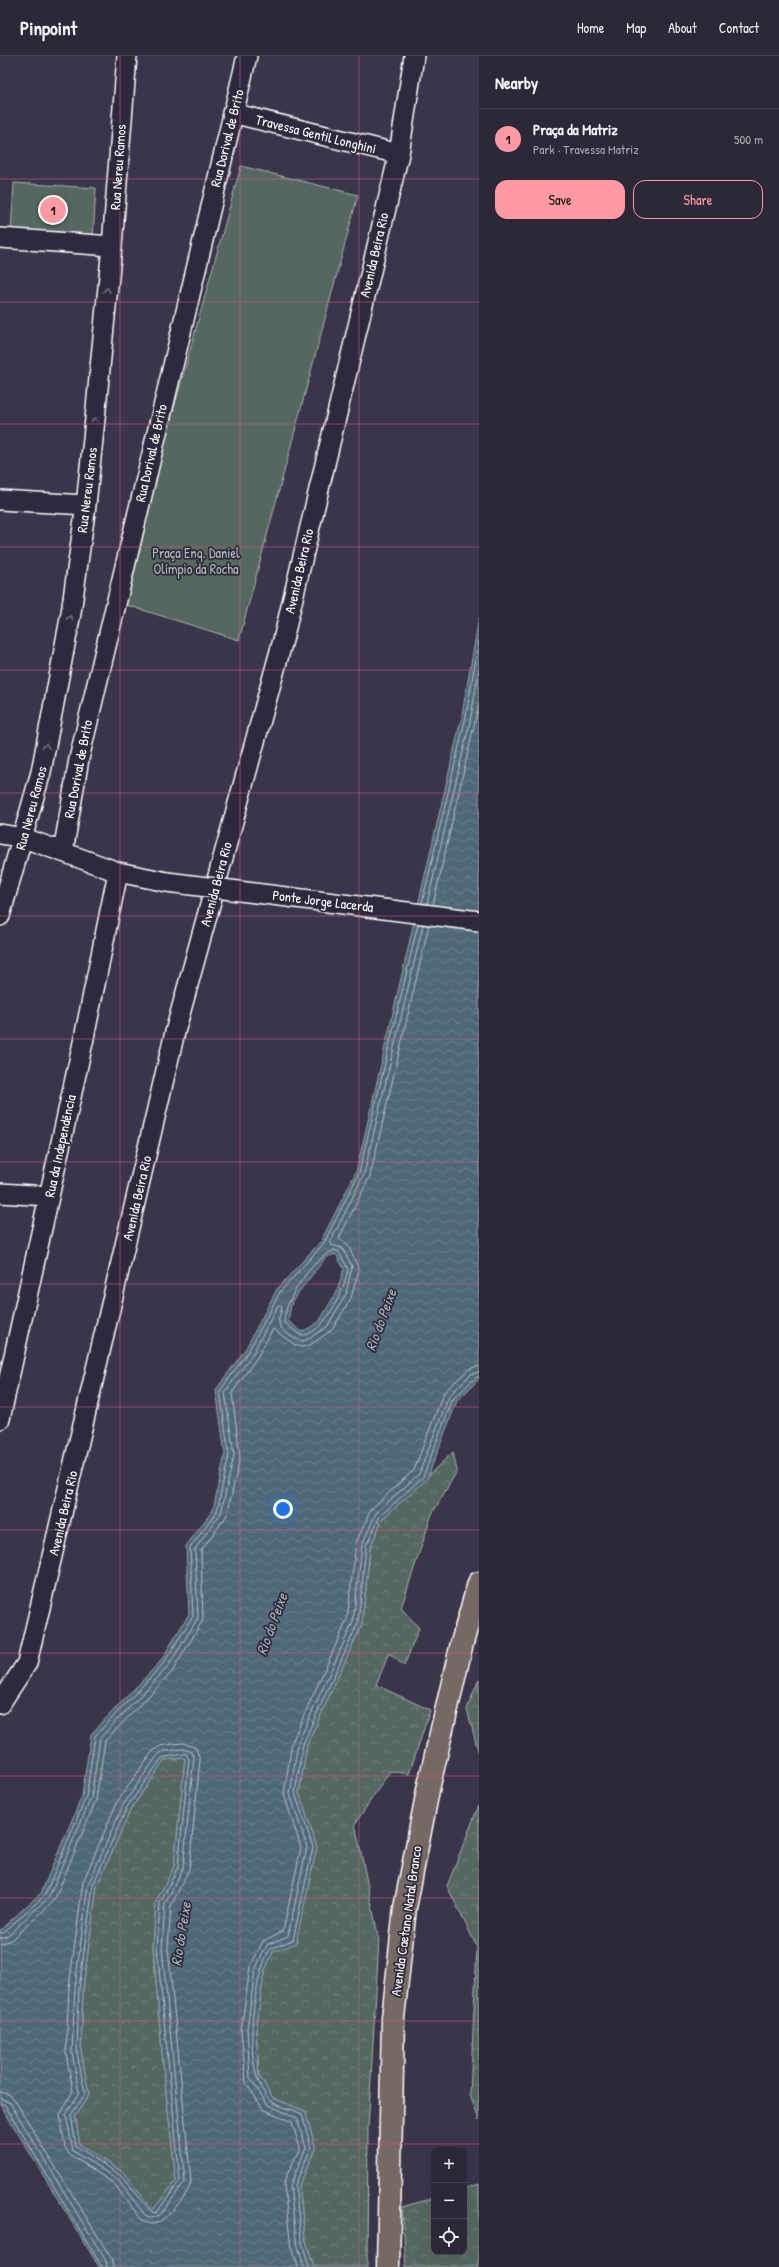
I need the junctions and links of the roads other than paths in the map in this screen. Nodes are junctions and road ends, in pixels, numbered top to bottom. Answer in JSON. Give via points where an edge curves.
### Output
{"nodes":[{"id":1,"x":127,"y":56,"type":"edge"},
{"id":2,"x":247,"y":56,"type":"edge"},
{"id":3,"x":414,"y":56,"type":"edge"},
{"id":4,"x":232,"y":113,"type":"junction"},
{"id":5,"x":399,"y":154,"type":"junction"},
{"id":6,"x":0,"y":238,"type":"edge"},
{"id":7,"x":112,"y":246,"type":"junction"},
{"id":8,"x":0,"y":500,"type":"edge"},
{"id":9,"x":86,"y":505,"type":"junction"},
{"id":10,"x":0,"y":834,"type":"edge"},
{"id":11,"x":24,"y":838,"type":"junction"},
{"id":12,"x":62,"y":852,"type":"junction"},
{"id":13,"x":118,"y":872,"type":"junction"},
{"id":14,"x":0,"y":916,"type":"edge"},
{"id":15,"x":479,"y":921,"type":"edge"},
{"id":16,"x":0,"y":1193,"type":"edge"},
{"id":17,"x":49,"y":1196,"type":"junction"},
{"id":18,"x":0,"y":1419,"type":"edge"},
{"id":19,"x":479,"y":1583,"type":"edge"},
{"id":20,"x":0,"y":1704,"type":"edge"},
{"id":21,"x":388,"y":2267,"type":"edge"}],
"edges":[{"from":1,"to":7,"type":"street","name":"Rua Nereu Ramos"},
{"from":2,"to":4,"type":"street","name":"Rua Dorival de Brito"},
{"from":3,"to":5,"type":"street","name":"Avenida Beira Rio"},
{"from":4,"to":5,"type":"street","name":"Travessa Gentil Longhini"},
{"from":4,"to":12,"type":"street","name":"Rua Dorival de Brito","via":[[79,759]]},
{"from":5,"to":20,"type":"street","name":"Avenida Beira Rio","via":[[283,640],[175,1032],[27,1663]]},
{"from":6,"to":7,"type":"street"},
{"from":9,"to":7,"type":"street","name":"Rua Nereu Ramos","one_way":true},
{"from":8,"to":9,"type":"street"},
{"from":11,"to":9,"type":"street","name":"Rua Nereu Ramos","one_way":true,"via":[[42,772],[71,613]]},
{"from":10,"to":11,"type":"street","name":"Ponte Jorge Lacerda"},
{"from":11,"to":12,"type":"street","name":"Ponte Jorge Lacerda"},
{"from":11,"to":14,"type":"street","name":"Rua Nereu Ramos"},
{"from":12,"to":13,"type":"street","name":"Ponte Jorge Lacerda"},
{"from":13,"to":15,"type":"street","name":"Ponte Jorge Lacerda","bridge":true,"via":[[167,882]]},
{"from":13,"to":17,"type":"street","name":"Rua da Independência"},
{"from":16,"to":17,"type":"street"},
{"from":17,"to":18,"type":"street","name":"Rua da Independência"},
{"from":19,"to":21,"type":"main road","name":"Avenida Caetano Natal Branco","via":[[462,1643],[429,1785],[405,1908],[393,2018]]}]}
